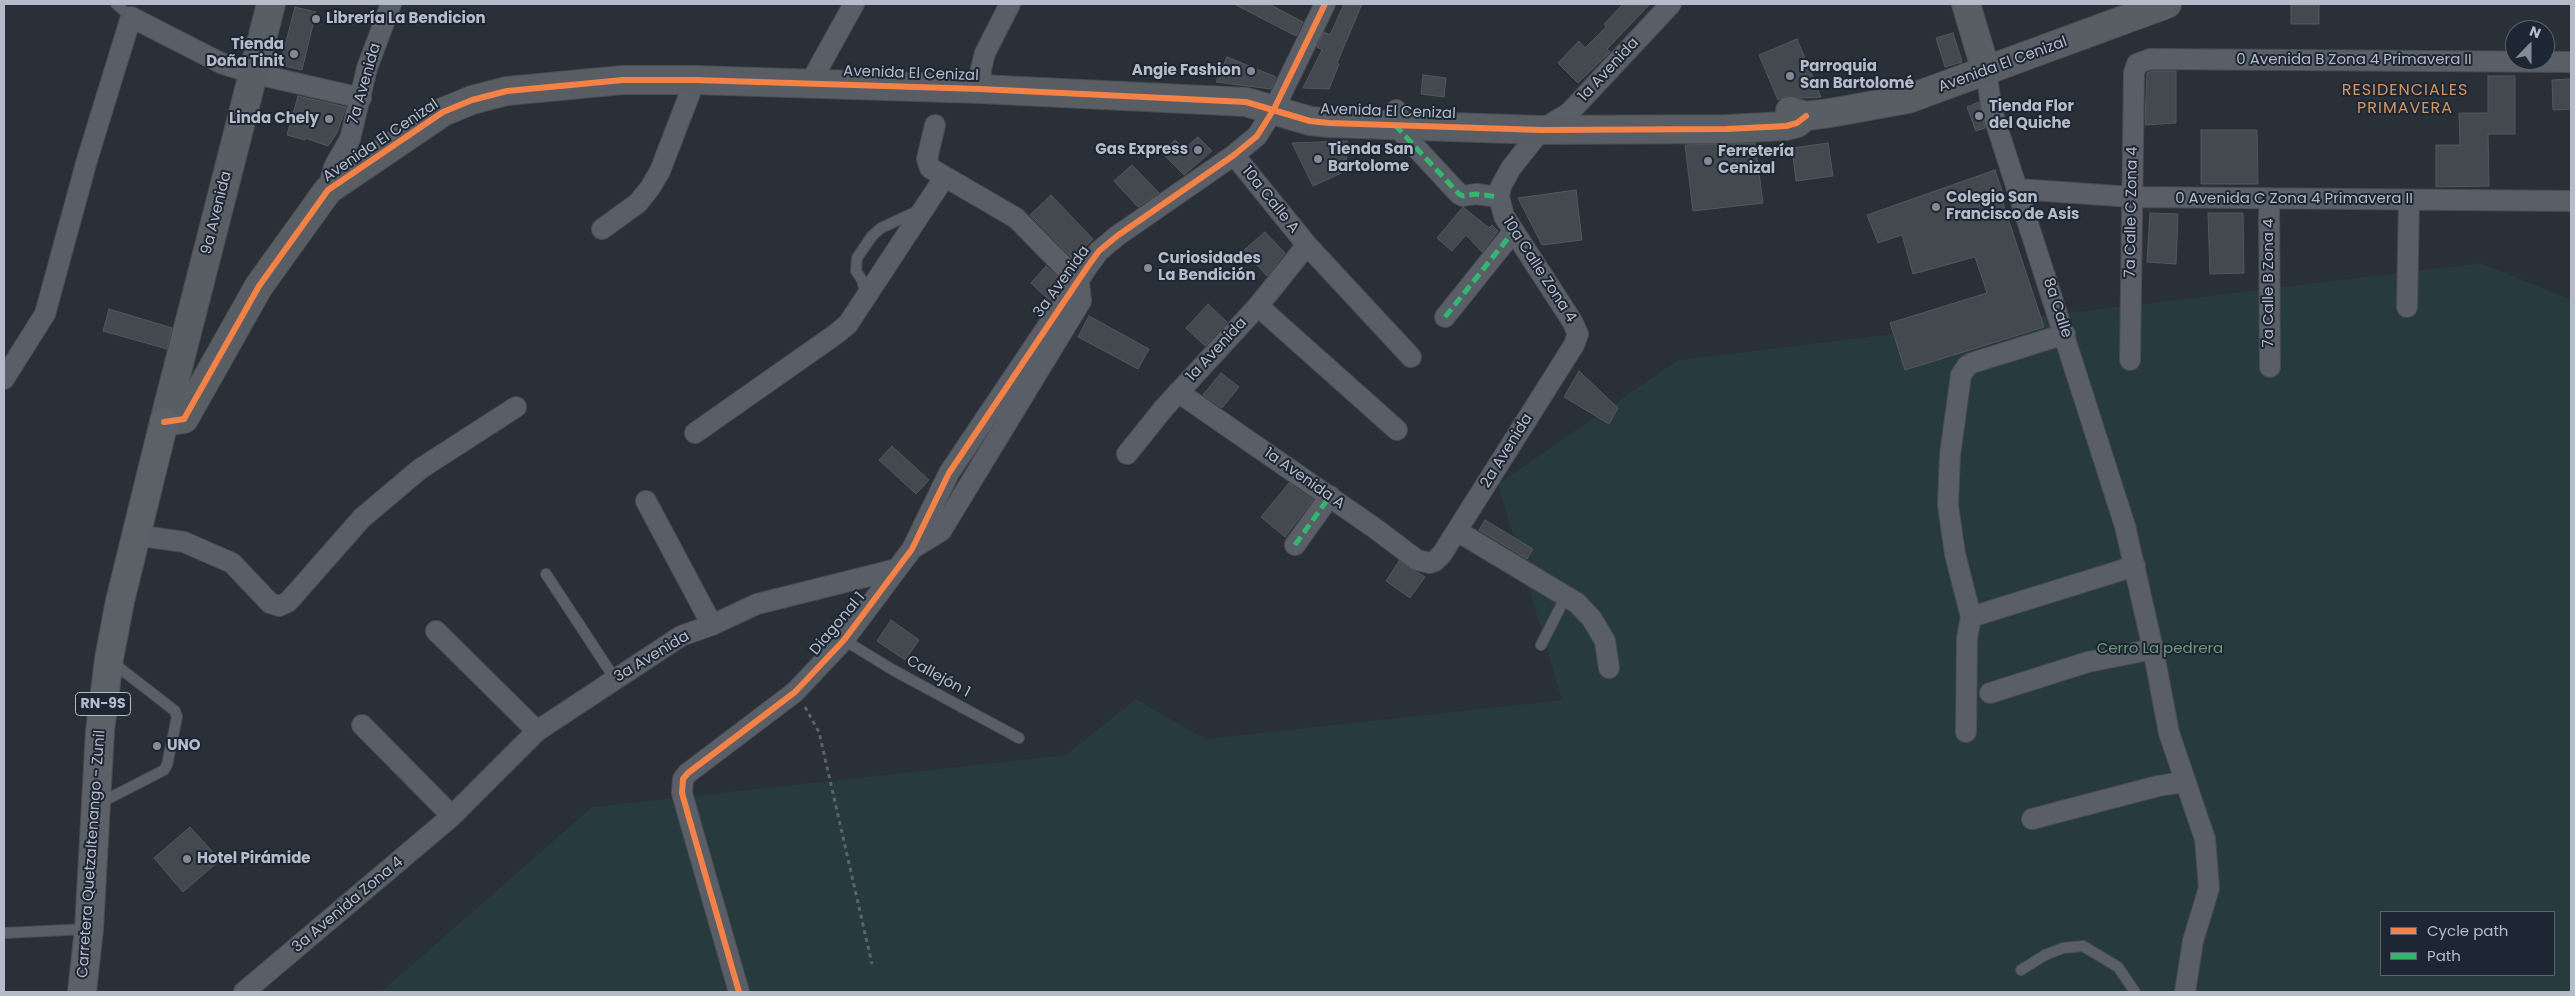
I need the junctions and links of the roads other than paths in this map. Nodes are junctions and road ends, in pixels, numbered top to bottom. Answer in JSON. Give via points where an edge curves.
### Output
{"nodes":[{"id":1,"x":116,"y":4,"type":"edge"},
{"id":2,"x":271,"y":4,"type":"edge"},
{"id":3,"x":391,"y":4,"type":"edge"},
{"id":4,"x":854,"y":4,"type":"edge"},
{"id":5,"x":1010,"y":4,"type":"edge"},
{"id":6,"x":1325,"y":4,"type":"edge"},
{"id":7,"x":1671,"y":4,"type":"edge"},
{"id":8,"x":1966,"y":4,"type":"edge"},
{"id":9,"x":2167,"y":4,"type":"edge"},
{"id":10,"x":131,"y":17,"type":"junction"},
{"id":11,"x":2571,"y":62,"type":"edge"},
{"id":12,"x":2137,"y":64,"type":"joint"},
{"id":13,"x":1986,"y":71,"type":"junction"},
{"id":14,"x":252,"y":73,"type":"junction"},
{"id":15,"x":695,"y":80,"type":"junction"},
{"id":16,"x":810,"y":84,"type":"junction"},
{"id":17,"x":980,"y":89,"type":"junction"},
{"id":18,"x":361,"y":98,"type":"junction"},
{"id":19,"x":1274,"y":109,"type":"junction"},
{"id":20,"x":1569,"y":113,"type":"junction"},
{"id":21,"x":1806,"y":116,"type":"junction"},
{"id":22,"x":1395,"y":118,"type":"junction"},
{"id":23,"x":936,"y":124,"type":"dead end"},
{"id":24,"x":1541,"y":130,"type":"junction"},
{"id":25,"x":1234,"y":155,"type":"junction"},
{"id":26,"x":944,"y":178,"type":"junction"},
{"id":27,"x":2018,"y":189,"type":"junction"},
{"id":28,"x":328,"y":190,"type":"junction"},
{"id":29,"x":1499,"y":197,"type":"junction"},
{"id":30,"x":2132,"y":197,"type":"junction"},
{"id":31,"x":2269,"y":198,"type":"junction"},
{"id":32,"x":2409,"y":200,"type":"junction"},
{"id":33,"x":2571,"y":201,"type":"edge"},
{"id":34,"x":925,"y":208,"type":"junction"},
{"id":35,"x":602,"y":229,"type":"dead end"},
{"id":36,"x":1513,"y":232,"type":"junction"},
{"id":37,"x":1307,"y":245,"type":"junction"},
{"id":38,"x":1079,"y":282,"type":"junction"},
{"id":39,"x":867,"y":298,"type":"junction"},
{"id":40,"x":1258,"y":306,"type":"junction"},
{"id":41,"x":2407,"y":307,"type":"dead end"},
{"id":42,"x":1445,"y":317,"type":"dead end"},
{"id":43,"x":1578,"y":334,"type":"joint"},
{"id":44,"x":2065,"y":334,"type":"junction"},
{"id":45,"x":1411,"y":357,"type":"dead end"},
{"id":46,"x":2130,"y":360,"type":"dead end"},
{"id":47,"x":2270,"y":367,"type":"dead end"},
{"id":48,"x":4,"y":379,"type":"edge"},
{"id":49,"x":1178,"y":392,"type":"junction"},
{"id":50,"x":516,"y":407,"type":"dead end"},
{"id":51,"x":164,"y":422,"type":"junction"},
{"id":52,"x":1397,"y":430,"type":"dead end"},
{"id":53,"x":695,"y":433,"type":"dead end"},
{"id":54,"x":1126,"y":454,"type":"dead end"},
{"id":55,"x":1330,"y":496,"type":"junction"},
{"id":56,"x":646,"y":502,"type":"dead end"},
{"id":57,"x":1457,"y":531,"type":"junction"},
{"id":58,"x":135,"y":534,"type":"junction"},
{"id":59,"x":1295,"y":545,"type":"dead end"},
{"id":60,"x":1430,"y":563,"type":"joint"},
{"id":61,"x":2135,"y":566,"type":"junction"},
{"id":62,"x":897,"y":569,"type":"junction"},
{"id":63,"x":546,"y":574,"type":"dead end"},
{"id":64,"x":1566,"y":596,"type":"junction"},
{"id":65,"x":1971,"y":617,"type":"junction"},
{"id":66,"x":712,"y":625,"type":"junction"},
{"id":67,"x":436,"y":631,"type":"dead end"},
{"id":68,"x":844,"y":640,"type":"junction"},
{"id":69,"x":1541,"y":646,"type":"dead end"},
{"id":70,"x":2154,"y":649,"type":"junction"},
{"id":71,"x":109,"y":660,"type":"junction"},
{"id":72,"x":1609,"y":668,"type":"dead end"},
{"id":73,"x":615,"y":680,"type":"junction"},
{"id":74,"x":1990,"y":693,"type":"dead end"},
{"id":75,"x":362,"y":725,"type":"dead end"},
{"id":76,"x":537,"y":731,"type":"junction"},
{"id":77,"x":1966,"y":732,"type":"dead end"},
{"id":78,"x":1019,"y":738,"type":"dead end"},
{"id":79,"x":2184,"y":782,"type":"junction"},
{"id":80,"x":95,"y":806,"type":"junction"},
{"id":81,"x":452,"y":816,"type":"junction"},
{"id":82,"x":2032,"y":819,"type":"dead end"},
{"id":83,"x":89,"y":929,"type":"junction"},
{"id":84,"x":4,"y":933,"type":"edge"},
{"id":85,"x":2021,"y":970,"type":"dead end"},
{"id":86,"x":82,"y":992,"type":"edge"},
{"id":87,"x":244,"y":992,"type":"edge"},
{"id":88,"x":739,"y":992,"type":"edge"},
{"id":89,"x":2135,"y":992,"type":"edge"},
{"id":90,"x":2186,"y":992,"type":"edge"}],
"edges":[{"from":1,"to":10,"type":"lane"},
{"from":2,"to":14,"type":"street","name":"9a Avenida","number":"RN-9S"},
{"from":3,"to":18,"type":"street","name":"7a Avenida"},
{"from":4,"to":16,"type":"street"},
{"from":5,"to":17,"type":"street","via":[[985,53]]},
{"from":6,"to":19,"type":"street","name":"3a Avenida"},
{"from":7,"to":20,"type":"street","name":"1a Avenida"},
{"from":8,"to":13,"type":"street","name":"8a Calle"},
{"from":9,"to":13,"type":"street","name":"Avenida El Cenizal"},
{"from":10,"to":14,"type":"street","via":[[223,64]]},
{"from":10,"to":48,"type":"street","via":[[44,314]]},
{"from":11,"to":12,"type":"street","name":"0 Avenida B Zona 4 Primavera II","via":[[2150,59]]},
{"from":12,"to":30,"type":"street","name":"7a Calle C Zona 4","via":[[2134,72]]},
{"from":13,"to":21,"type":"street","name":"Avenida El Cenizal","via":[[1908,99]]},
{"from":13,"to":27,"type":"street","name":"8a Calle","via":[[1992,111]]},
{"from":14,"to":18,"type":"street"},
{"from":14,"to":51,"type":"street","name":"9a Avenida","number":"RN-9S"},
{"from":15,"to":16,"type":"street","name":"Avenida El Cenizal"},
{"from":15,"to":28,"type":"street","name":"Avenida El Cenizal","via":[[561,84],[508,90],[472,100],[443,112]]},
{"from":15,"to":35,"type":"street","via":[[660,171],[650,188],[638,203]]},
{"from":16,"to":17,"type":"street","name":"Avenida El Cenizal"},
{"from":17,"to":19,"type":"street","name":"Avenida El Cenizal","via":[[1216,99]]},
{"from":18,"to":28,"type":"street","name":"7a Avenida","via":[[350,139],[334,167]]},
{"from":19,"to":22,"type":"street","name":"Avenida El Cenizal","via":[[1324,106]]},
{"from":19,"to":25,"type":"street","name":"3a Avenida","via":[[1257,136]]},
{"from":20,"to":21,"type":"street","name":"Avenida El Cenizal","via":[[1780,110]]},
{"from":20,"to":22,"type":"street","name":"Avenida El Cenizal"},
{"from":20,"to":24,"type":"street","name":"1a Avenida"},
{"from":21,"to":24,"type":"street","name":"Avenida El Cenizal","via":[[1786,126]]},
{"from":22,"to":24,"type":"street","name":"Avenida El Cenizal"},
{"from":22,"to":29,"type":"street","via":[[1459,194]]},
{"from":23,"to":26,"type":"street","via":[[928,164]]},
{"from":24,"to":29,"type":"street","name":"10a Calle Zona 4","via":[[1505,177]]},
{"from":25,"to":37,"type":"street","name":"10a Calle A"},
{"from":25,"to":38,"type":"street","name":"3a Avenida","via":[[1117,236],[1099,251]]},
{"from":26,"to":34,"type":"street"},
{"from":26,"to":38,"type":"street","via":[[1016,218]]},
{"from":27,"to":30,"type":"street","name":"0 Avenida C Zona 4 Primavera II"},
{"from":27,"to":44,"type":"street","name":"8a Calle"},
{"from":28,"to":51,"type":"street","name":"Avenida El Cenizal","via":[[259,286],[184,419]]},
{"from":29,"to":36,"type":"street","name":"10a Calle Zona 4","via":[[1500,208]]},
{"from":30,"to":31,"type":"street","name":"0 Avenida C Zona 4 Primavera II"},
{"from":30,"to":46,"type":"street","name":"7a Calle C Zona 4"},
{"from":31,"to":32,"type":"street","name":"0 Avenida C Zona 4 Primavera II"},
{"from":31,"to":47,"type":"street","name":"7a Calle B Zona 4"},
{"from":32,"to":33,"type":"street","name":"0 Avenida C Zona 4 Primavera II"},
{"from":32,"to":41,"type":"street"},
{"from":34,"to":39,"type":"street"},
{"from":34,"to":39,"type":"lane","via":[[882,228],[872,236],[857,258],[856,270]]},
{"from":36,"to":42,"type":"street"},
{"from":36,"to":43,"type":"street","name":"10a Calle Zona 4"},
{"from":37,"to":40,"type":"street","name":"1a Avenida"},
{"from":37,"to":45,"type":"street","name":"10a Calle A"},
{"from":38,"to":62,"type":"street","name":"3a Avenida","via":[[1081,301],[1077,310],[941,531],[912,549]]},
{"from":39,"to":53,"type":"street","via":[[848,324],[836,334]]},
{"from":40,"to":49,"type":"street","name":"1a Avenida"},
{"from":40,"to":52,"type":"street"},
{"from":43,"to":57,"type":"street","name":"2a Avenida"},
{"from":44,"to":61,"type":"street","name":"8a Calle"},
{"from":44,"to":65,"type":"street","via":[[1967,366],[1961,375],[1950,455],[1948,506],[1955,554]]},
{"from":49,"to":54,"type":"street","name":"1a Avenida"},
{"from":49,"to":55,"type":"street","name":"1a Avenida A"},
{"from":50,"to":58,"type":"street","via":[[420,469],[362,518],[288,602],[279,606],[270,603],[232,563],[184,542]]},
{"from":51,"to":58,"type":"main road","name":"Carretera Quetzaltenango - Zunil","number":"RN-9S"},
{"from":55,"to":59,"type":"street"},
{"from":55,"to":60,"type":"street","name":"1a Avenida A","via":[[1417,560]]},
{"from":56,"to":66,"type":"street"},
{"from":57,"to":60,"type":"street","name":"2a Avenida","via":[[1442,554]]},
{"from":57,"to":64,"type":"street"},
{"from":58,"to":71,"type":"main road","name":"Carretera Quetzaltenango - Zunil","number":"RN-9S"},
{"from":61,"to":65,"type":"street"},
{"from":61,"to":70,"type":"street","name":"8a Calle"},
{"from":62,"to":66,"type":"street","name":"3a Avenida","via":[[757,604]]},
{"from":62,"to":68,"type":"street","name":"Diagonal 1"},
{"from":63,"to":73,"type":"lane"},
{"from":64,"to":69,"type":"lane"},
{"from":64,"to":72,"type":"street","via":[[1577,602],[1606,641]]},
{"from":65,"to":77,"type":"street","via":[[1967,638]]},
{"from":66,"to":73,"type":"street","name":"3a Avenida","via":[[681,636]]},
{"from":67,"to":76,"type":"street"},
{"from":68,"to":78,"type":"lane","name":"Callejón 1"},
{"from":68,"to":88,"type":"street","name":"Diagonal 1","via":[[795,692],[688,773],[682,786]]},
{"from":70,"to":74,"type":"street","via":[[2088,662]]},
{"from":70,"to":79,"type":"street","name":"8a Calle","via":[[2169,733]]},
{"from":71,"to":80,"type":"main road","name":"Carretera Quetzaltenango - Zunil","number":"RN-9S"},
{"from":71,"to":80,"type":"lane","via":[[175,710],[177,718],[164,770]]},
{"from":73,"to":76,"type":"street","name":"3a Avenida"},
{"from":75,"to":81,"type":"street"},
{"from":76,"to":81,"type":"street","name":"3a Avenida"},
{"from":79,"to":82,"type":"street"},
{"from":79,"to":90,"type":"street","name":"8a Calle","via":[[2205,839],[2209,888],[2194,942]]},
{"from":80,"to":83,"type":"main road","name":"Carretera Quetzaltenango - Zunil","number":"RN-9S"},
{"from":81,"to":87,"type":"street","name":"3a Avenida Zona 4"},
{"from":83,"to":84,"type":"lane"},
{"from":83,"to":86,"type":"main road","name":"Carretera Quetzaltenango - Zunil","number":"RN-9S"},
{"from":85,"to":89,"type":"lane","via":[[2045,955],[2083,946],[2118,967]]}]}
